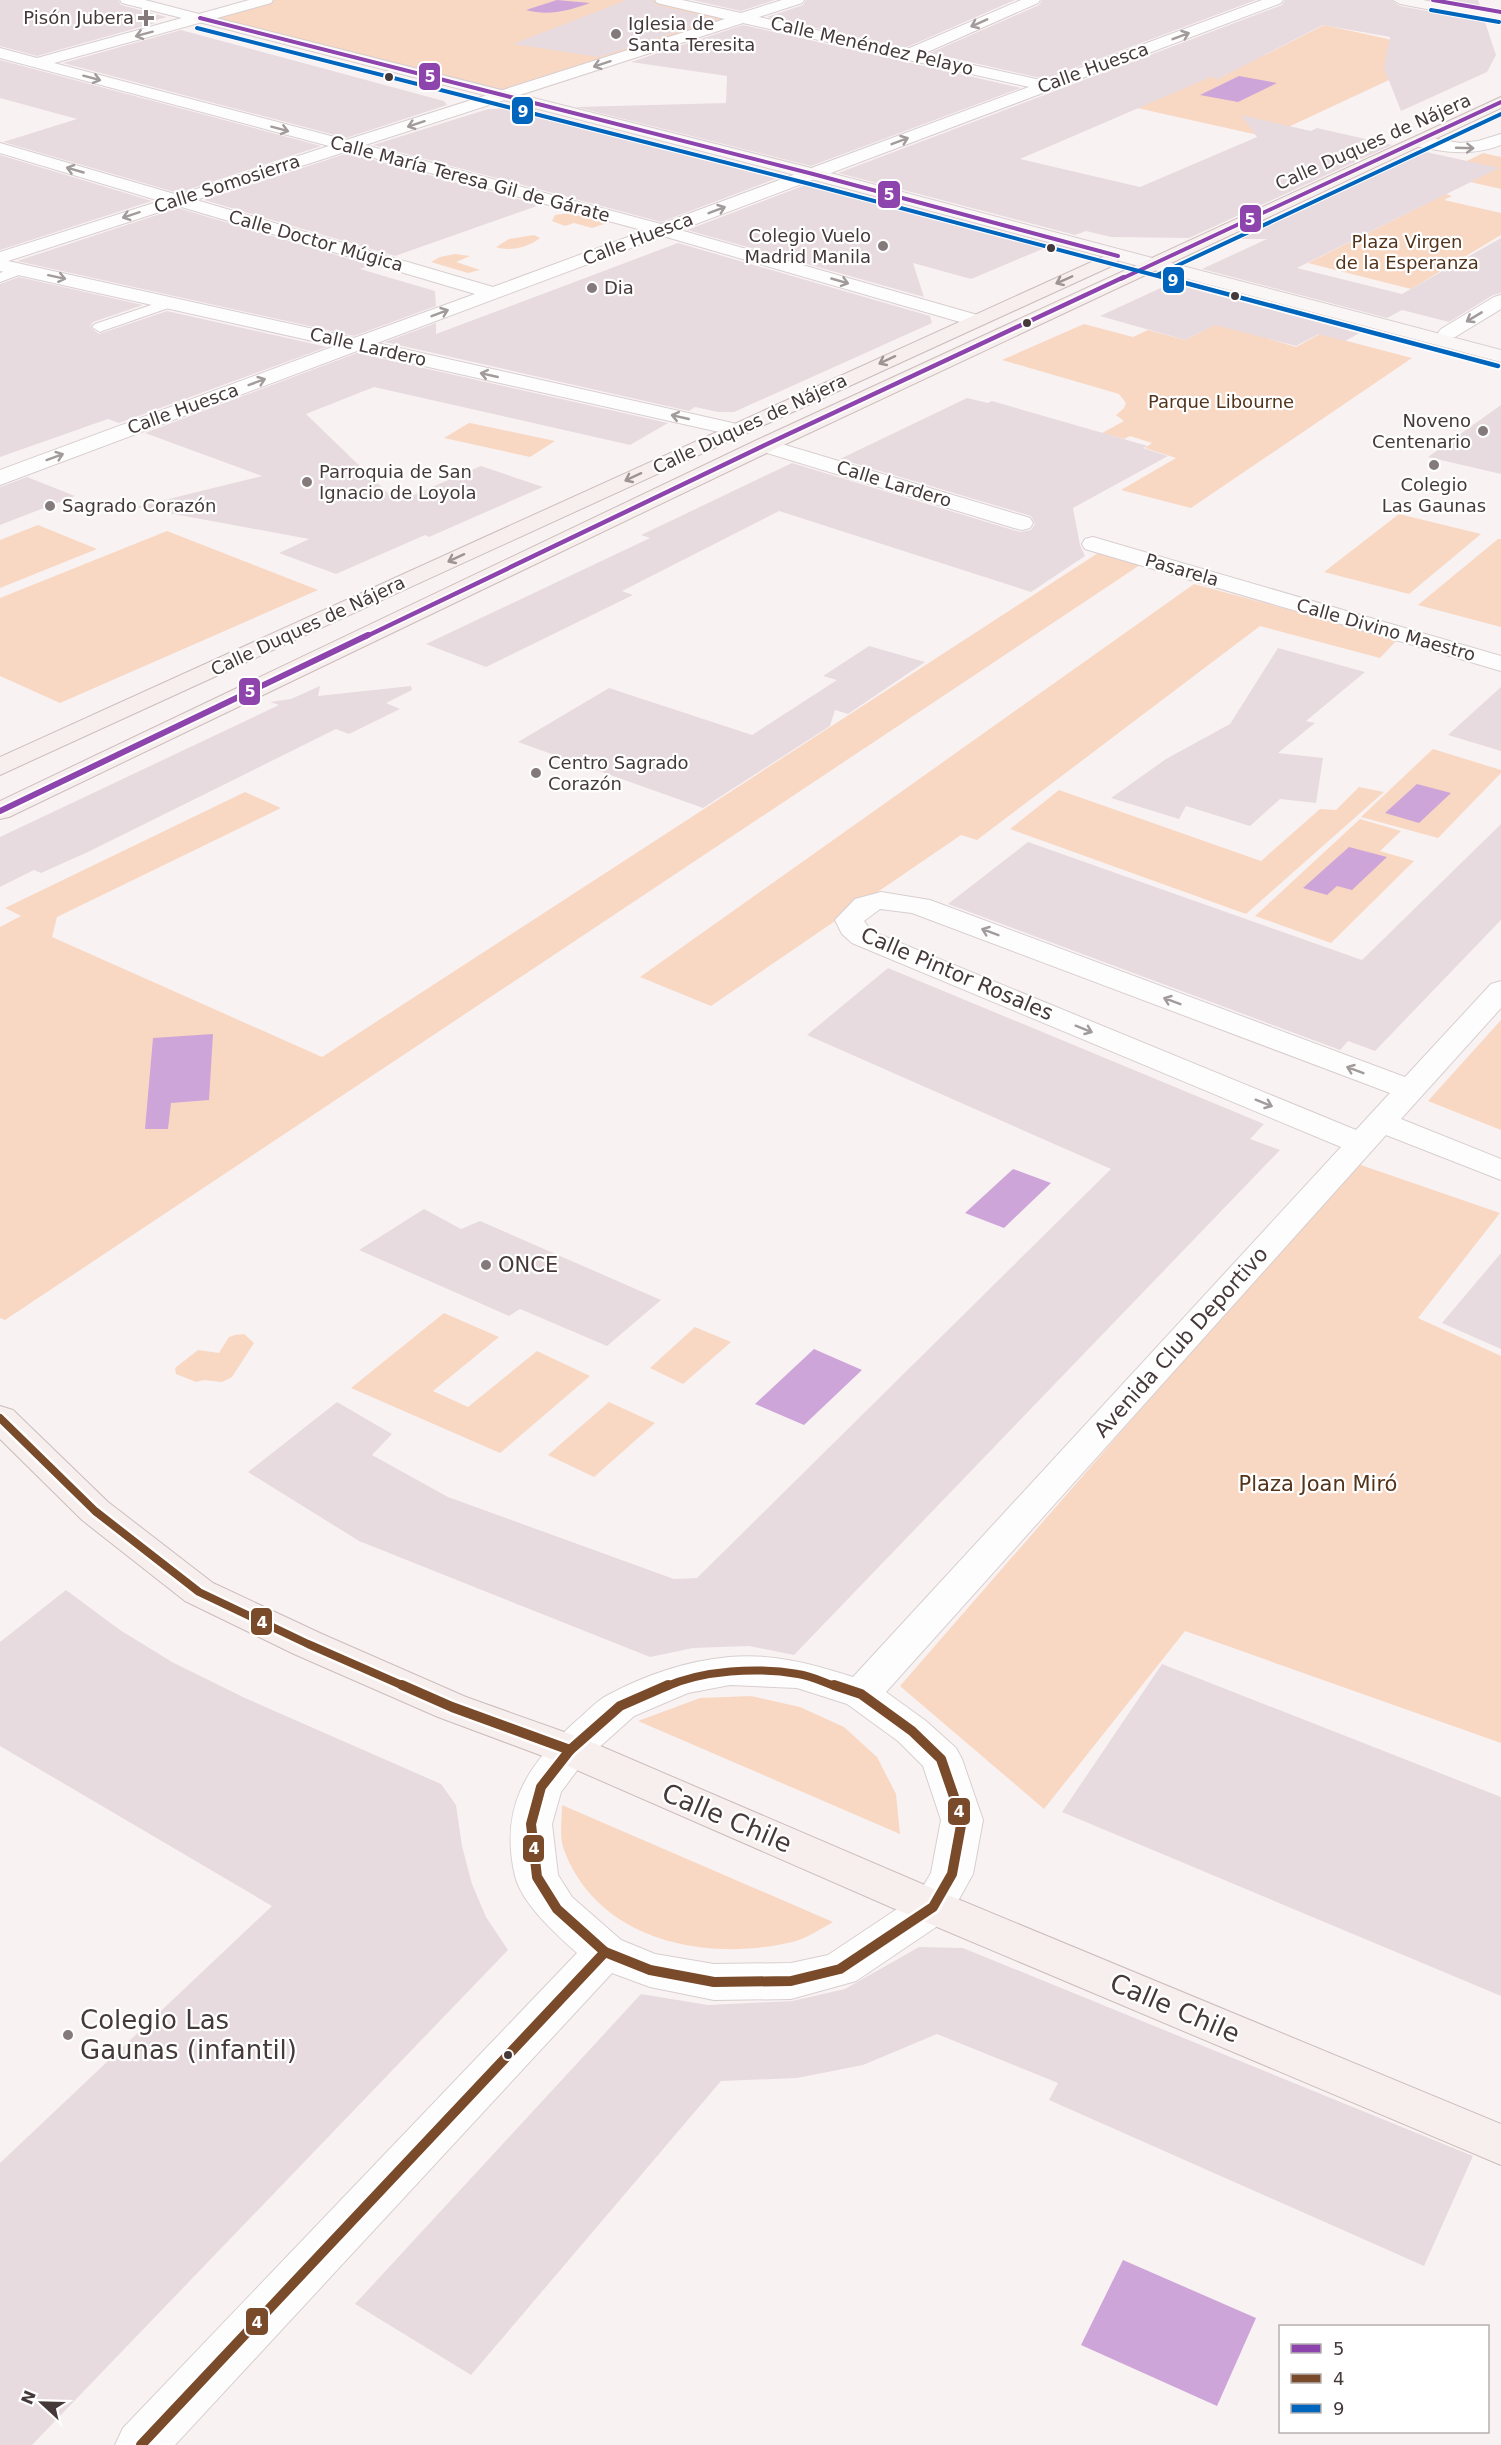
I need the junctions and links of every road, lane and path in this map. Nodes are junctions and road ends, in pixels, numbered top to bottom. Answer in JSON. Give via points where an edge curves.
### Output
{"nodes":[{"id":1,"x":127,"y":0,"type":"edge"},
{"id":2,"x":266,"y":0,"type":"edge"},
{"id":3,"x":662,"y":0,"type":"edge"},
{"id":4,"x":797,"y":0,"type":"edge"},
{"id":5,"x":1033,"y":0,"type":"edge"},
{"id":6,"x":1276,"y":0,"type":"edge"},
{"id":7,"x":1400,"y":0,"type":"edge"},
{"id":8,"x":1433,"y":0,"type":"edge"},
{"id":9,"x":1501,"y":12,"type":"edge"},
{"id":10,"x":744,"y":17,"type":"junction"},
{"id":11,"x":200,"y":18,"type":"junction"},
{"id":12,"x":1501,"y":19,"type":"edge"},
{"id":13,"x":0,"y":53,"type":"edge"},
{"id":14,"x":909,"y":54,"type":"junction"},
{"id":15,"x":35,"y":64,"type":"junction"},
{"id":16,"x":9,"y":71,"type":"dead end"},
{"id":17,"x":1501,"y":85,"type":"edge"},
{"id":18,"x":1046,"y":86,"type":"junction"},
{"id":19,"x":1480,"y":94,"type":"dead end"},
{"id":20,"x":504,"y":95,"type":"junction"},
{"id":21,"x":1501,"y":102,"type":"edge"},
{"id":22,"x":1501,"y":139,"type":"edge"},
{"id":23,"x":1418,"y":141,"type":"junction"},
{"id":24,"x":345,"y":147,"type":"junction"},
{"id":25,"x":0,"y":148,"type":"edge"},
{"id":26,"x":813,"y":174,"type":"junction"},
{"id":27,"x":177,"y":200,"type":"junction"},
{"id":28,"x":663,"y":230,"type":"junction"},
{"id":29,"x":1150,"y":242,"type":"dead end"},
{"id":30,"x":1118,"y":256,"type":"junction"},
{"id":31,"x":0,"y":258,"type":"edge"},
{"id":32,"x":0,"y":265,"type":"edge"},
{"id":33,"x":1153,"y":265,"type":"junction"},
{"id":34,"x":22,"y":269,"type":"junction"},
{"id":35,"x":0,"y":278,"type":"edge"},
{"id":36,"x":494,"y":293,"type":"junction"},
{"id":37,"x":1501,"y":301,"type":"edge"},
{"id":38,"x":172,"y":302,"type":"junction"},
{"id":39,"x":974,"y":320,"type":"junction"},
{"id":40,"x":100,"y":327,"type":"dead end"},
{"id":41,"x":1456,"y":335,"type":"junction"},
{"id":42,"x":356,"y":345,"type":"junction"},
{"id":43,"x":1501,"y":346,"type":"edge"},
{"id":44,"x":1501,"y":356,"type":"edge"},
{"id":45,"x":737,"y":430,"type":"junction"},
{"id":46,"x":765,"y":445,"type":"junction"},
{"id":47,"x":0,"y":478,"type":"edge"},
{"id":48,"x":1022,"y":523,"type":"dead end"},
{"id":49,"x":1093,"y":544,"type":"dead end"},
{"id":50,"x":1271,"y":596,"type":"joint"},
{"id":51,"x":1501,"y":664,"type":"edge"},
{"id":52,"x":0,"y":767,"type":"edge"},
{"id":53,"x":0,"y":810,"type":"edge"},
{"id":54,"x":1501,"y":990,"type":"edge"},
{"id":55,"x":1410,"y":1090,"type":"junction"},
{"id":56,"x":1372,"y":1133,"type":"junction"},
{"id":57,"x":1501,"y":1170,"type":"edge"},
{"id":58,"x":0,"y":1418,"type":"edge"},
{"id":59,"x":861,"y":1694,"type":"junction"},
{"id":60,"x":570,"y":1750,"type":"junction"},
{"id":61,"x":933,"y":1907,"type":"junction"},
{"id":62,"x":605,"y":1952,"type":"junction"},
{"id":63,"x":1501,"y":2145,"type":"edge"},
{"id":64,"x":141,"y":2445,"type":"edge"}],
"edges":[{"from":1,"to":11,"type":"street"},
{"from":2,"to":11,"type":"street"},
{"from":3,"to":10,"type":"street","name":"Calle Menéndez Pelayo"},
{"from":4,"to":10,"type":"street","name":"Calle Somosierra"},
{"from":5,"to":14,"type":"street","one_way":true},
{"from":18,"to":6,"type":"street","name":"Calle Huesca","one_way":true},
{"from":7,"to":12,"type":"main road"},
{"from":8,"to":9,"type":"main road"},
{"from":10,"to":14,"type":"street","name":"Calle Menéndez Pelayo"},
{"from":10,"to":20,"type":"street","name":"Calle Somosierra","one_way":true},
{"from":11,"to":15,"type":"street","one_way":true},
{"from":11,"to":20,"type":"main road"},
{"from":13,"to":15,"type":"street","name":"Calle María Teresa Gil de Gárate"},
{"from":14,"to":18,"type":"street","name":"Calle Menéndez Pelayo"},
{"from":15,"to":16,"type":"street"},
{"from":15,"to":24,"type":"street","name":"Calle María Teresa Gil de Gárate","one_way":true},
{"from":17,"to":19,"type":"main road","name":"Calle Duques de Nájera"},
{"from":26,"to":18,"type":"street","name":"Calle Huesca","one_way":true},
{"from":20,"to":24,"type":"street","name":"Calle Somosierra","one_way":true},
{"from":20,"to":26,"type":"main road"},
{"from":21,"to":23,"type":"main road","name":"Calle Duques de Nájera"},
{"from":23,"to":22,"type":"street","name":"Calle Duques de Nájera","one_way":true,"via":[[1468,149]]},
{"from":23,"to":33,"type":"main road","name":"Calle Duques de Nájera"},
{"from":24,"to":27,"type":"street","name":"Calle Somosierra"},
{"from":24,"to":28,"type":"street","name":"Calle María Teresa Gil de Gárate"},
{"from":27,"to":25,"type":"street","name":"Calle Doctor Múgica","one_way":true},
{"from":28,"to":26,"type":"street","name":"Calle Huesca","one_way":true},
{"from":26,"to":30,"type":"main road"},
{"from":27,"to":31,"type":"street","name":"Calle Somosierra","one_way":true},
{"from":27,"to":36,"type":"street","name":"Calle Doctor Múgica"},
{"from":28,"to":36,"type":"street","name":"Calle Huesca"},
{"from":28,"to":39,"type":"street","name":"Calle María Teresa Gil de Gárate","one_way":true},
{"from":29,"to":30,"type":"main road","name":"Calle Duques de Nájera"},
{"from":30,"to":33,"type":"main road"},
{"from":30,"to":39,"type":"main road","name":"Calle Duques de Nájera","one_way":true},
{"from":32,"to":34,"type":"street","name":"Calle Lardero"},
{"from":33,"to":41,"type":"main road","via":[[1207,272]]},
{"from":33,"to":44,"type":"main road"},
{"from":33,"to":46,"type":"main road","name":"Calle Duques de Nájera"},
{"from":34,"to":35,"type":"lane"},
{"from":34,"to":38,"type":"street","name":"Calle Lardero","one_way":true},
{"from":42,"to":36,"type":"street","name":"Calle Huesca","one_way":true},
{"from":37,"to":41,"type":"street","one_way":true},
{"from":38,"to":40,"type":"lane"},
{"from":38,"to":42,"type":"street","name":"Calle Lardero"},
{"from":39,"to":45,"type":"main road","name":"Calle Duques de Nájera","one_way":true},
{"from":41,"to":43,"type":"main road"},
{"from":45,"to":42,"type":"street","name":"Calle Lardero","one_way":true},
{"from":47,"to":42,"type":"street","name":"Calle Huesca","one_way":true},
{"from":45,"to":52,"type":"main road","name":"Calle Duques de Nájera","one_way":true},
{"from":46,"to":48,"type":"street","name":"Calle Lardero"},
{"from":46,"to":53,"type":"main road","name":"Calle Duques de Nájera"},
{"from":49,"to":50,"type":"street","name":"Pasarela"},
{"from":50,"to":51,"type":"street","name":"Calle Divino Maestro"},
{"from":54,"to":55,"type":"street","name":"Avenida Club Deportivo"},
{"from":55,"to":56,"type":"street","name":"Avenida Club Deportivo"},
{"from":55,"to":56,"type":"street","name":"Calle Pintor Rosales","one_way":true,"via":[[920,906],[878,899],[859,907],[849,920],[856,933],[875,943]]},
{"from":56,"to":57,"type":"street","name":"Calle Pintor Rosales"},
{"from":56,"to":59,"type":"street","name":"Avenida Club Deportivo"},
{"from":58,"to":60,"type":"main road","name":"Calle Chile","via":[[95,1511],[199,1592],[452,1707]]},
{"from":59,"to":60,"type":"street","via":[[799,1674],[730,1671],[680,1680],[620,1706]]},
{"from":59,"to":61,"type":"street","via":[[912,1731],[941,1759],[962,1820],[952,1874]]},
{"from":60,"to":61,"type":"main road","name":"Calle Chile"},
{"from":60,"to":62,"type":"street","via":[[541,1787],[531,1824],[537,1877],[557,1909]]},
{"from":61,"to":62,"type":"street","via":[[840,1969],[791,1982],[714,1982],[650,1970]]},
{"from":61,"to":63,"type":"main road","name":"Calle Chile"},
{"from":62,"to":64,"type":"street"}]}
